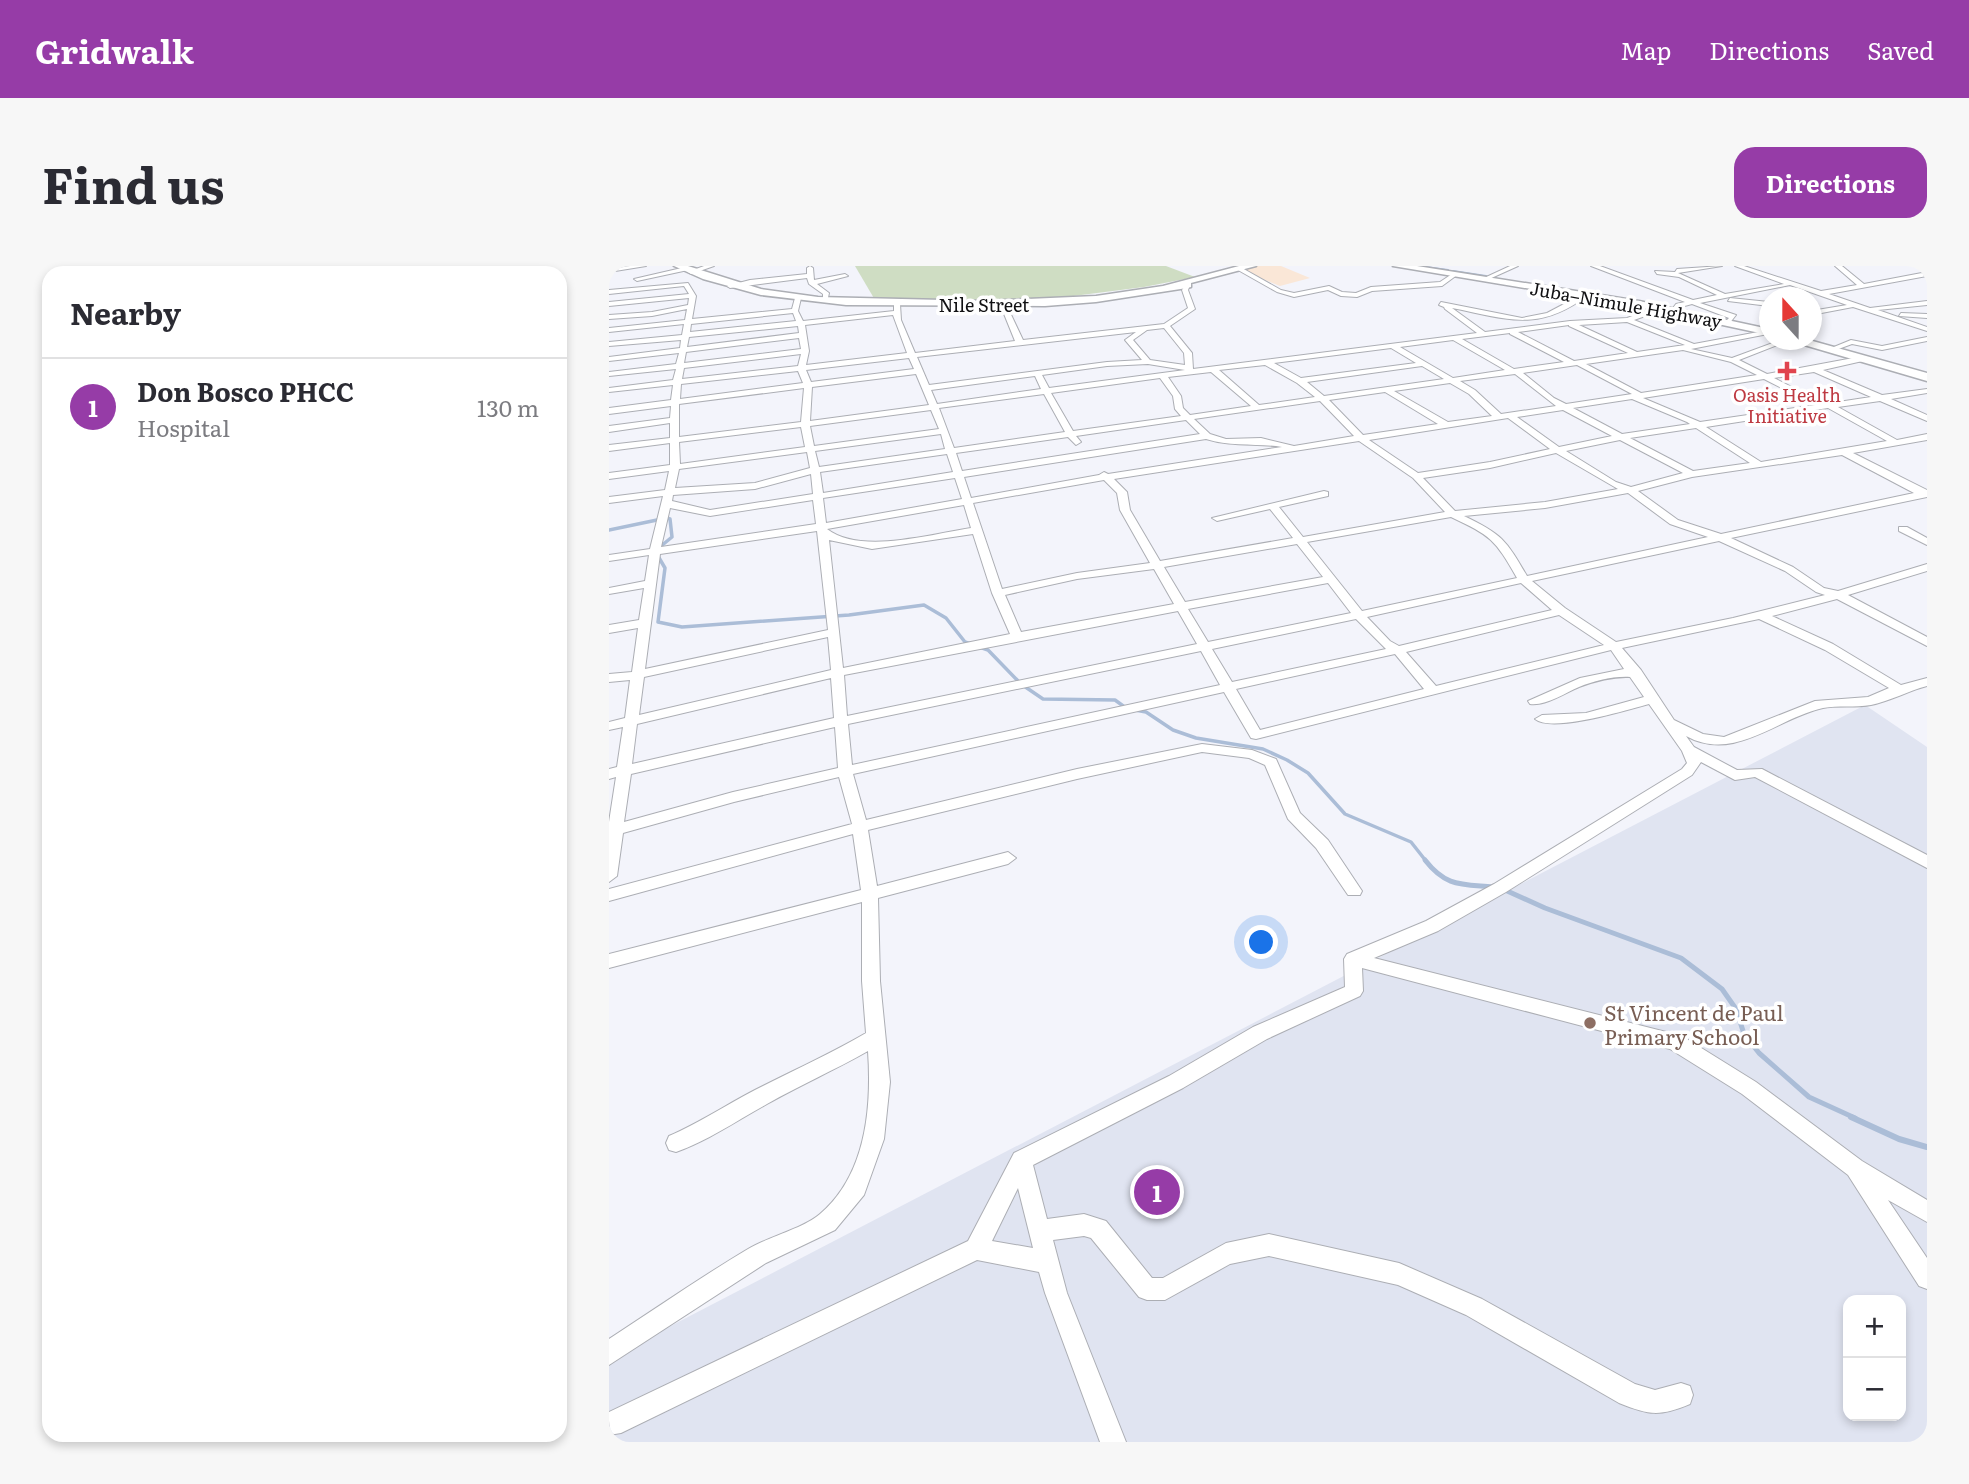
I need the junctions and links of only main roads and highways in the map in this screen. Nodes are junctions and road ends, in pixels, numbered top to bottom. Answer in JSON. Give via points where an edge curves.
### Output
{"nodes":[{"id":1,"x":1398,"y":266,"type":"edge"},
{"id":2,"x":1245,"y":267,"type":"edge"},
{"id":3,"x":686,"y":269,"type":"edge"},
{"id":4,"x":1759,"y":328,"type":"edge"},
{"id":5,"x":1822,"y":347,"type":"edge"},
{"id":6,"x":1927,"y":377,"type":"edge"}],
"edges":[{"from":1,"to":4,"type":"main road","name":"Juba–Nimule Highway"},
{"from":2,"to":3,"type":"main road","name":"Nile Street","via":[[1168,286],[1187,285],[1078,301],[897,308],[825,301],[799,317]]},
{"from":5,"to":6,"type":"main road"}]}
